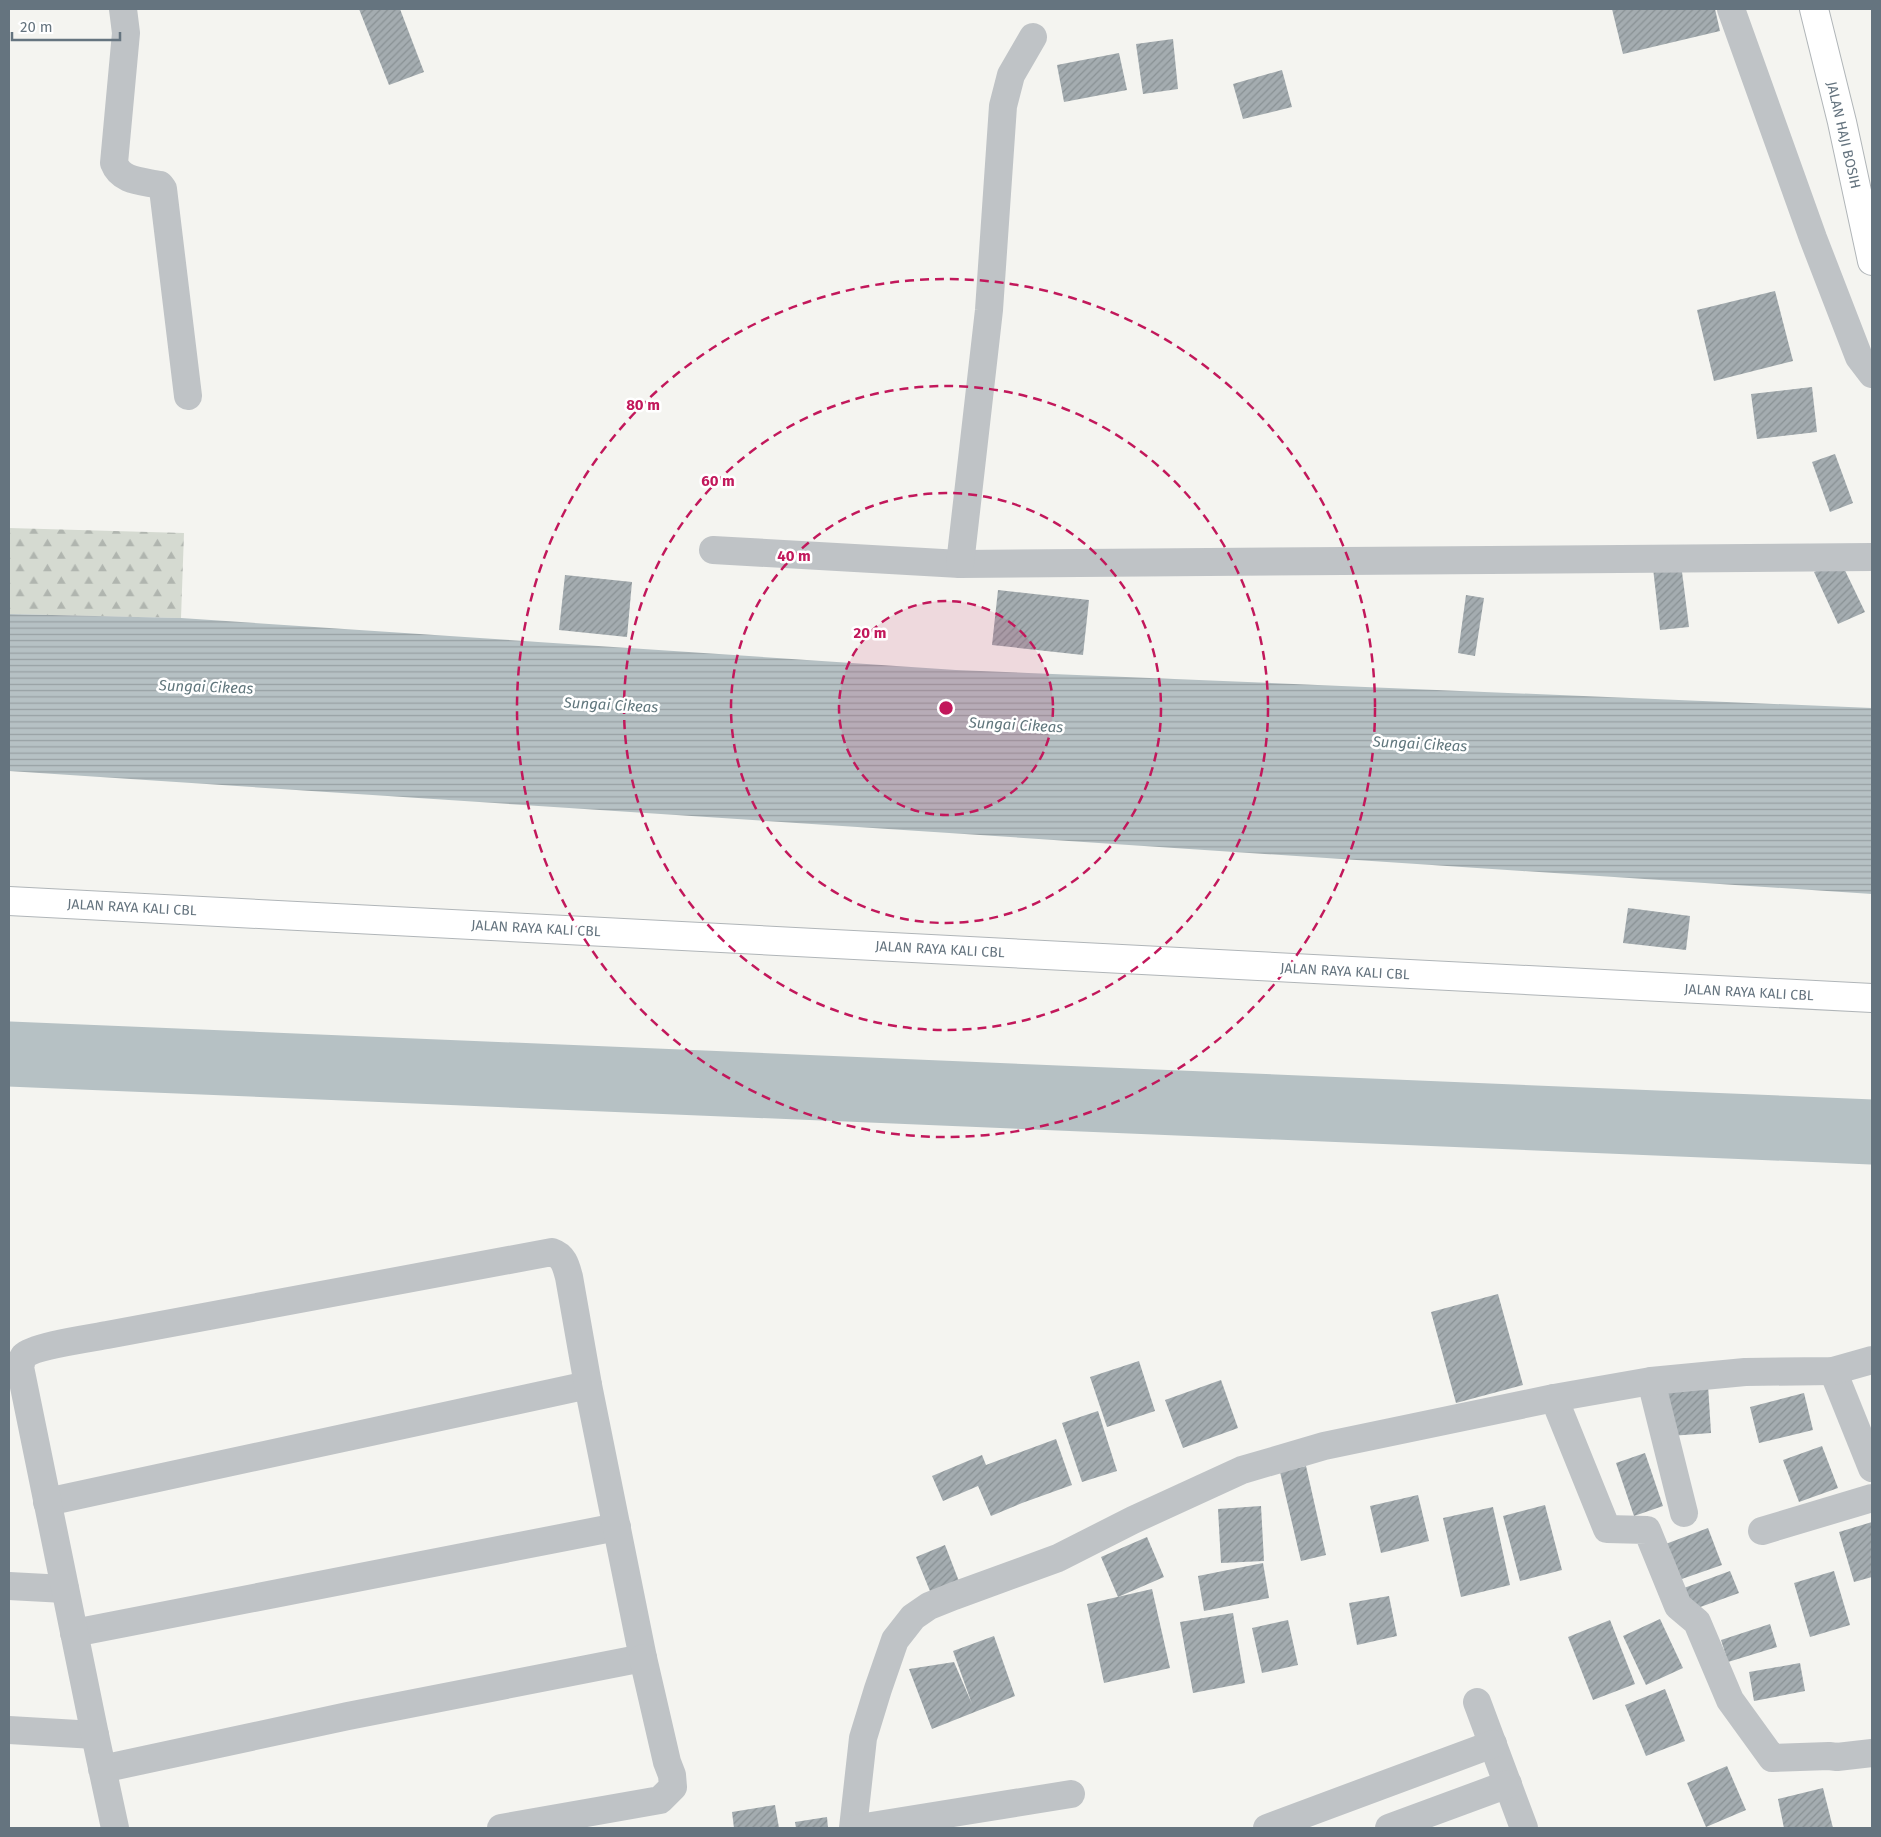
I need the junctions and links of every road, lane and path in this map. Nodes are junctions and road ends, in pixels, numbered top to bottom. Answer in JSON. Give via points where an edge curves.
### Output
{"nodes":[{"id":1,"x":123,"y":9,"type":"edge"},
{"id":2,"x":1731,"y":9,"type":"edge"},
{"id":3,"x":1814,"y":9,"type":"edge"},
{"id":4,"x":1033,"y":37,"type":"dead end"},
{"id":5,"x":1872,"y":261,"type":"edge"},
{"id":6,"x":1872,"y":374,"type":"edge"},
{"id":7,"x":188,"y":396,"type":"dead end"},
{"id":8,"x":713,"y":550,"type":"dead end"},
{"id":9,"x":1872,"y":557,"type":"edge"},
{"id":10,"x":960,"y":564,"type":"junction"},
{"id":11,"x":9,"y":901,"type":"edge"},
{"id":12,"x":1872,"y":998,"type":"edge"},
{"id":13,"x":1872,"y":1360,"type":"edge"},
{"id":14,"x":14,"y":1367,"type":"edge"},
{"id":15,"x":1833,"y":1370,"type":"junction"},
{"id":16,"x":1651,"y":1381,"type":"junction"},
{"id":17,"x":588,"y":1385,"type":"junction"},
{"id":18,"x":1554,"y":1398,"type":"junction"},
{"id":19,"x":1872,"y":1468,"type":"edge"},
{"id":20,"x":1872,"y":1498,"type":"edge"},
{"id":21,"x":47,"y":1502,"type":"junction"},
{"id":22,"x":1684,"y":1513,"type":"dead end"},
{"id":23,"x":617,"y":1526,"type":"junction"},
{"id":24,"x":1762,"y":1531,"type":"dead end"},
{"id":25,"x":9,"y":1586,"type":"edge"},
{"id":26,"x":64,"y":1589,"type":"junction"},
{"id":27,"x":74,"y":1633,"type":"junction"},
{"id":28,"x":643,"y":1658,"type":"junction"},
{"id":29,"x":1477,"y":1702,"type":"dead end"},
{"id":30,"x":9,"y":1730,"type":"edge"},
{"id":31,"x":94,"y":1735,"type":"junction"},
{"id":32,"x":1493,"y":1744,"type":"junction"},
{"id":33,"x":1872,"y":1753,"type":"edge"},
{"id":34,"x":102,"y":1769,"type":"junction"},
{"id":35,"x":1508,"y":1784,"type":"junction"},
{"id":36,"x":1070,"y":1794,"type":"dead end"},
{"id":37,"x":115,"y":1828,"type":"edge"},
{"id":38,"x":501,"y":1828,"type":"edge"},
{"id":39,"x":854,"y":1828,"type":"edge"},
{"id":40,"x":859,"y":1828,"type":"edge"},
{"id":41,"x":1266,"y":1828,"type":"edge"},
{"id":42,"x":1389,"y":1828,"type":"edge"},
{"id":43,"x":1524,"y":1828,"type":"edge"}],
"edges":[{"from":1,"to":7,"type":"street","via":[[126,32],[114,163],[126,178],[160,185],[163,189]]},
{"from":2,"to":6,"type":"street","via":[[1855,348]]},
{"from":3,"to":5,"type":"main road","name":"JALAN HAJI BOSIH"},
{"from":4,"to":10,"type":"street","via":[[1011,75],[1003,106],[989,310]]},
{"from":8,"to":10,"type":"street"},
{"from":9,"to":10,"type":"street"},
{"from":11,"to":12,"type":"main road","name":"JALAN RAYA KALI CBL"},
{"from":13,"to":15,"type":"street"},
{"from":14,"to":17,"type":"street","via":[[31,1352],[49,1347],[552,1252],[563,1260],[569,1277]]},
{"from":14,"to":21,"type":"street"},
{"from":15,"to":16,"type":"street","via":[[1744,1372]]},
{"from":15,"to":19,"type":"street"},
{"from":16,"to":18,"type":"street"},
{"from":16,"to":22,"type":"street"},
{"from":17,"to":21,"type":"street"},
{"from":17,"to":23,"type":"street"},
{"from":18,"to":33,"type":"street","via":[[1607,1529],[1647,1530],[1678,1606],[1697,1622],[1730,1700],[1772,1758]]},
{"from":18,"to":39,"type":"street","via":[[1324,1446],[1242,1470],[1058,1558],[929,1606],[913,1618],[895,1640],[878,1689],[863,1738]]},
{"from":20,"to":24,"type":"street"},
{"from":21,"to":26,"type":"street"},
{"from":23,"to":27,"type":"street"},
{"from":23,"to":28,"type":"street"},
{"from":25,"to":26,"type":"street"},
{"from":26,"to":27,"type":"street"},
{"from":27,"to":31,"type":"street"},
{"from":28,"to":34,"type":"street"},
{"from":28,"to":38,"type":"street","via":[[673,1787],[660,1800]]},
{"from":29,"to":32,"type":"street"},
{"from":30,"to":31,"type":"street"},
{"from":31,"to":34,"type":"street"},
{"from":32,"to":35,"type":"street"},
{"from":32,"to":41,"type":"street"},
{"from":34,"to":37,"type":"street"},
{"from":35,"to":42,"type":"street"},
{"from":35,"to":43,"type":"street"},
{"from":36,"to":40,"type":"street"}]}
